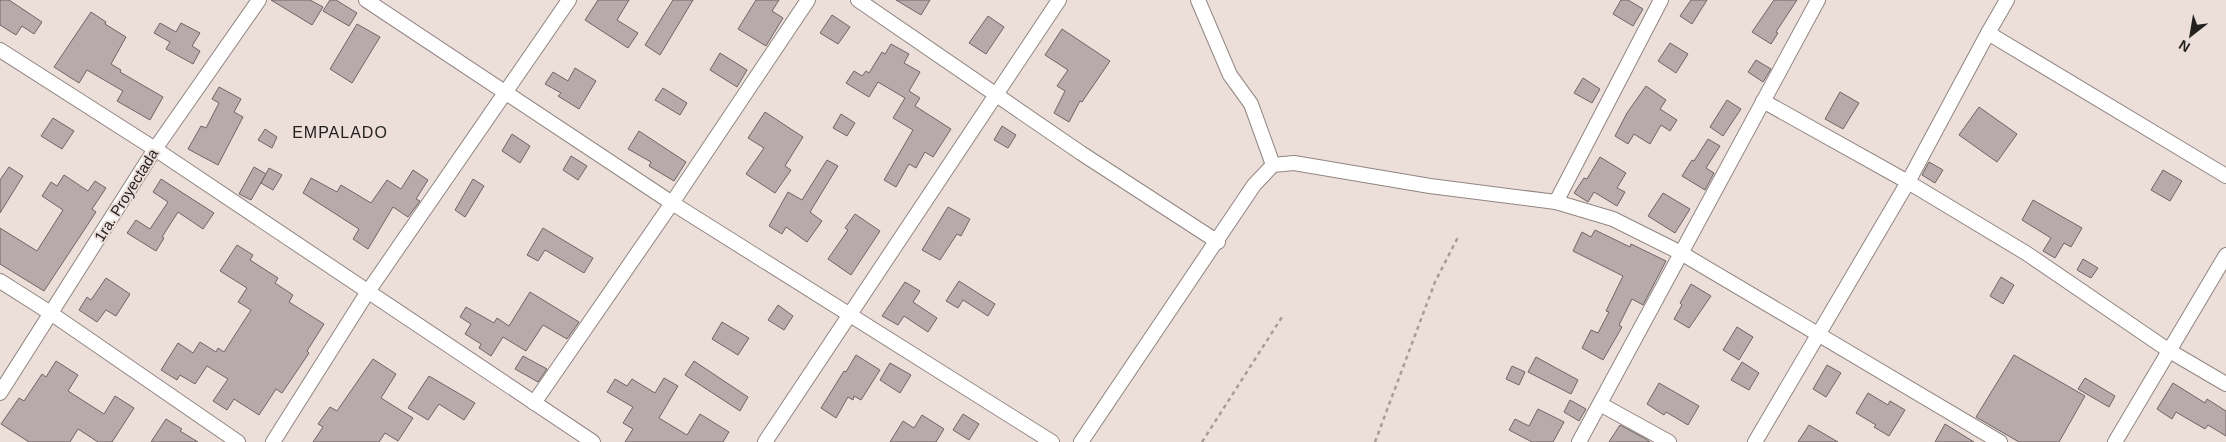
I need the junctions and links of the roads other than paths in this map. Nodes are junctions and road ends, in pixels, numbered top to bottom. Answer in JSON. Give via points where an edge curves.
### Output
{"nodes":[{"id":1,"x":259,"y":0,"type":"edge"},
{"id":2,"x":366,"y":0,"type":"edge"},
{"id":3,"x":569,"y":0,"type":"edge"},
{"id":4,"x":808,"y":0,"type":"edge"},
{"id":5,"x":858,"y":0,"type":"edge"},
{"id":6,"x":1059,"y":0,"type":"edge"},
{"id":7,"x":1198,"y":0,"type":"edge"},
{"id":8,"x":1661,"y":0,"type":"edge"},
{"id":9,"x":1818,"y":0,"type":"edge"},
{"id":10,"x":2007,"y":0,"type":"edge"},
{"id":11,"x":1988,"y":33,"type":"junction"},
{"id":12,"x":0,"y":50,"type":"edge"},
{"id":13,"x":505,"y":93,"type":"junction"},
{"id":14,"x":997,"y":94,"type":"junction"},
{"id":15,"x":1763,"y":101,"type":"junction"},
{"id":16,"x":155,"y":149,"type":"junction"},
{"id":17,"x":1273,"y":165,"type":"junction"},
{"id":18,"x":2226,"y":176,"type":"edge"},
{"id":19,"x":1908,"y":182,"type":"junction"},
{"id":20,"x":1556,"y":202,"type":"junction"},
{"id":21,"x":672,"y":203,"type":"junction"},
{"id":22,"x":1218,"y":242,"type":"junction"},
{"id":23,"x":1681,"y":253,"type":"junction"},
{"id":24,"x":2226,"y":255,"type":"edge"},
{"id":25,"x":0,"y":281,"type":"edge"},
{"id":26,"x":368,"y":293,"type":"junction"},
{"id":27,"x":52,"y":314,"type":"junction"},
{"id":28,"x":849,"y":316,"type":"junction"},
{"id":29,"x":1818,"y":334,"type":"junction"},
{"id":30,"x":2168,"y":350,"type":"junction"},
{"id":31,"x":2226,"y":384,"type":"edge"},
{"id":32,"x":0,"y":393,"type":"edge"},
{"id":33,"x":534,"y":403,"type":"junction"},
{"id":34,"x":1600,"y":404,"type":"junction"},
{"id":35,"x":238,"y":442,"type":"edge"},
{"id":36,"x":273,"y":442,"type":"edge"},
{"id":37,"x":593,"y":442,"type":"edge"},
{"id":38,"x":765,"y":442,"type":"edge"},
{"id":39,"x":1052,"y":442,"type":"edge"},
{"id":40,"x":1081,"y":442,"type":"edge"},
{"id":41,"x":1579,"y":442,"type":"edge"},
{"id":42,"x":1669,"y":442,"type":"edge"},
{"id":43,"x":1755,"y":442,"type":"edge"},
{"id":44,"x":2000,"y":442,"type":"edge"},
{"id":45,"x":2115,"y":442,"type":"edge"}],
"edges":[{"from":1,"to":16,"type":"street","name":"1ra. Proyectada"},
{"from":2,"to":13,"type":"street"},
{"from":3,"to":13,"type":"street"},
{"from":4,"to":21,"type":"street"},
{"from":5,"to":14,"type":"street"},
{"from":6,"to":14,"type":"street"},
{"from":7,"to":17,"type":"street","via":[[1230,75],[1251,104]]},
{"from":8,"to":20,"type":"street"},
{"from":9,"to":15,"type":"street"},
{"from":10,"to":11,"type":"street"},
{"from":11,"to":18,"type":"street"},
{"from":11,"to":19,"type":"street"},
{"from":12,"to":16,"type":"street"},
{"from":13,"to":21,"type":"street"},
{"from":13,"to":26,"type":"street"},
{"from":14,"to":22,"type":"street"},
{"from":14,"to":28,"type":"street"},
{"from":15,"to":19,"type":"street"},
{"from":15,"to":23,"type":"street"},
{"from":16,"to":26,"type":"street"},
{"from":16,"to":27,"type":"street","name":"1ra. Proyectada"},
{"from":17,"to":20,"type":"street","via":[[1294,163],[1430,186]]},
{"from":17,"to":22,"type":"street","via":[[1254,185]]},
{"from":19,"to":29,"type":"street"},
{"from":19,"to":30,"type":"street","via":[[2026,253]]},
{"from":20,"to":23,"type":"street","via":[[1613,219]]},
{"from":21,"to":28,"type":"street"},
{"from":21,"to":33,"type":"street"},
{"from":22,"to":40,"type":"street"},
{"from":23,"to":29,"type":"street"},
{"from":23,"to":34,"type":"street"},
{"from":24,"to":30,"type":"street"},
{"from":25,"to":27,"type":"street"},
{"from":26,"to":33,"type":"street"},
{"from":26,"to":36,"type":"street"},
{"from":27,"to":32,"type":"street","name":"1ra. Proyectada"},
{"from":27,"to":35,"type":"street"},
{"from":28,"to":38,"type":"street"},
{"from":28,"to":39,"type":"street"},
{"from":29,"to":43,"type":"street"},
{"from":29,"to":44,"type":"street"},
{"from":30,"to":31,"type":"street"},
{"from":30,"to":45,"type":"street"},
{"from":33,"to":37,"type":"street"},
{"from":34,"to":41,"type":"street"},
{"from":34,"to":42,"type":"street"}]}
